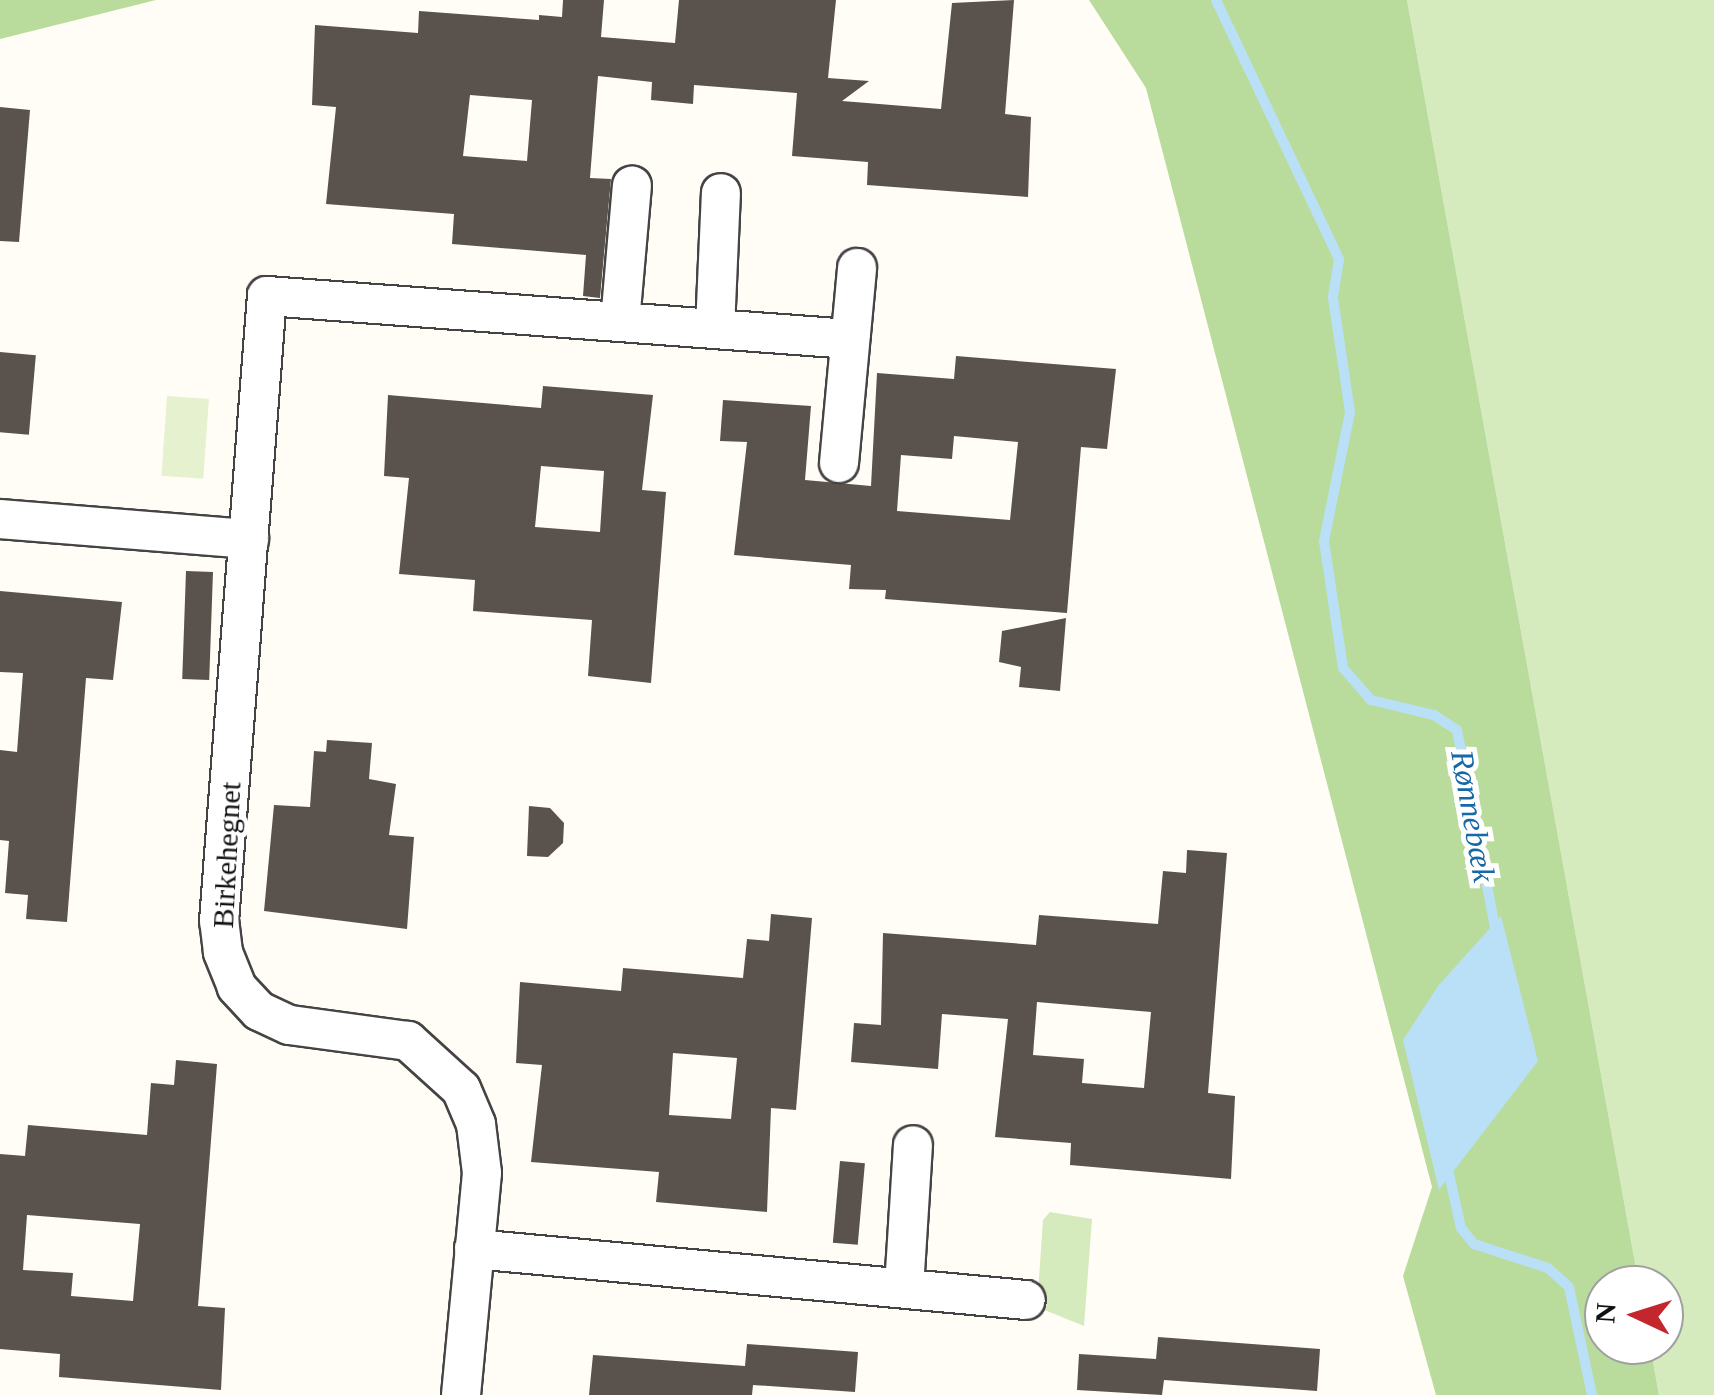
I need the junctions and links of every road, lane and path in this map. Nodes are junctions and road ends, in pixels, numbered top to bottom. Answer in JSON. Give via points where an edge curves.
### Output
{"nodes":[{"id":1,"x":632,"y":186,"type":"dead end"},
{"id":2,"x":721,"y":193,"type":"dead end"},
{"id":3,"x":857,"y":268,"type":"dead end"},
{"id":4,"x":620,"y":322,"type":"junction"},
{"id":5,"x":714,"y":329,"type":"junction"},
{"id":6,"x":850,"y":339,"type":"junction"},
{"id":7,"x":839,"y":463,"type":"dead end"},
{"id":8,"x":0,"y":519,"type":"edge"},
{"id":9,"x":249,"y":539,"type":"junction"},
{"id":10,"x":913,"y":1145,"type":"dead end"},
{"id":11,"x":474,"y":1249,"type":"junction"},
{"id":12,"x":904,"y":1288,"type":"junction"},
{"id":13,"x":1026,"y":1300,"type":"dead end"},
{"id":14,"x":461,"y":1395,"type":"edge"}],
"edges":[{"from":1,"to":4,"type":"street"},
{"from":2,"to":5,"type":"street"},
{"from":3,"to":6,"type":"street"},
{"from":4,"to":5,"type":"street","name":"Birkehegnet"},
{"from":4,"to":9,"type":"street","name":"Birkehegnet","via":[[267,296]]},
{"from":5,"to":6,"type":"street","name":"Birkehegnet"},
{"from":6,"to":7,"type":"street"},
{"from":8,"to":9,"type":"street"},
{"from":9,"to":11,"type":"street","name":"Birkehegnet","via":[[223,952],[238,987],[259,1011],[289,1024],[408,1041],[461,1089],[476,1124],[482,1174]]},
{"from":10,"to":12,"type":"street"},
{"from":11,"to":12,"type":"street"},
{"from":11,"to":14,"type":"street","name":"Birkehegnet"},
{"from":12,"to":13,"type":"street"}]}
